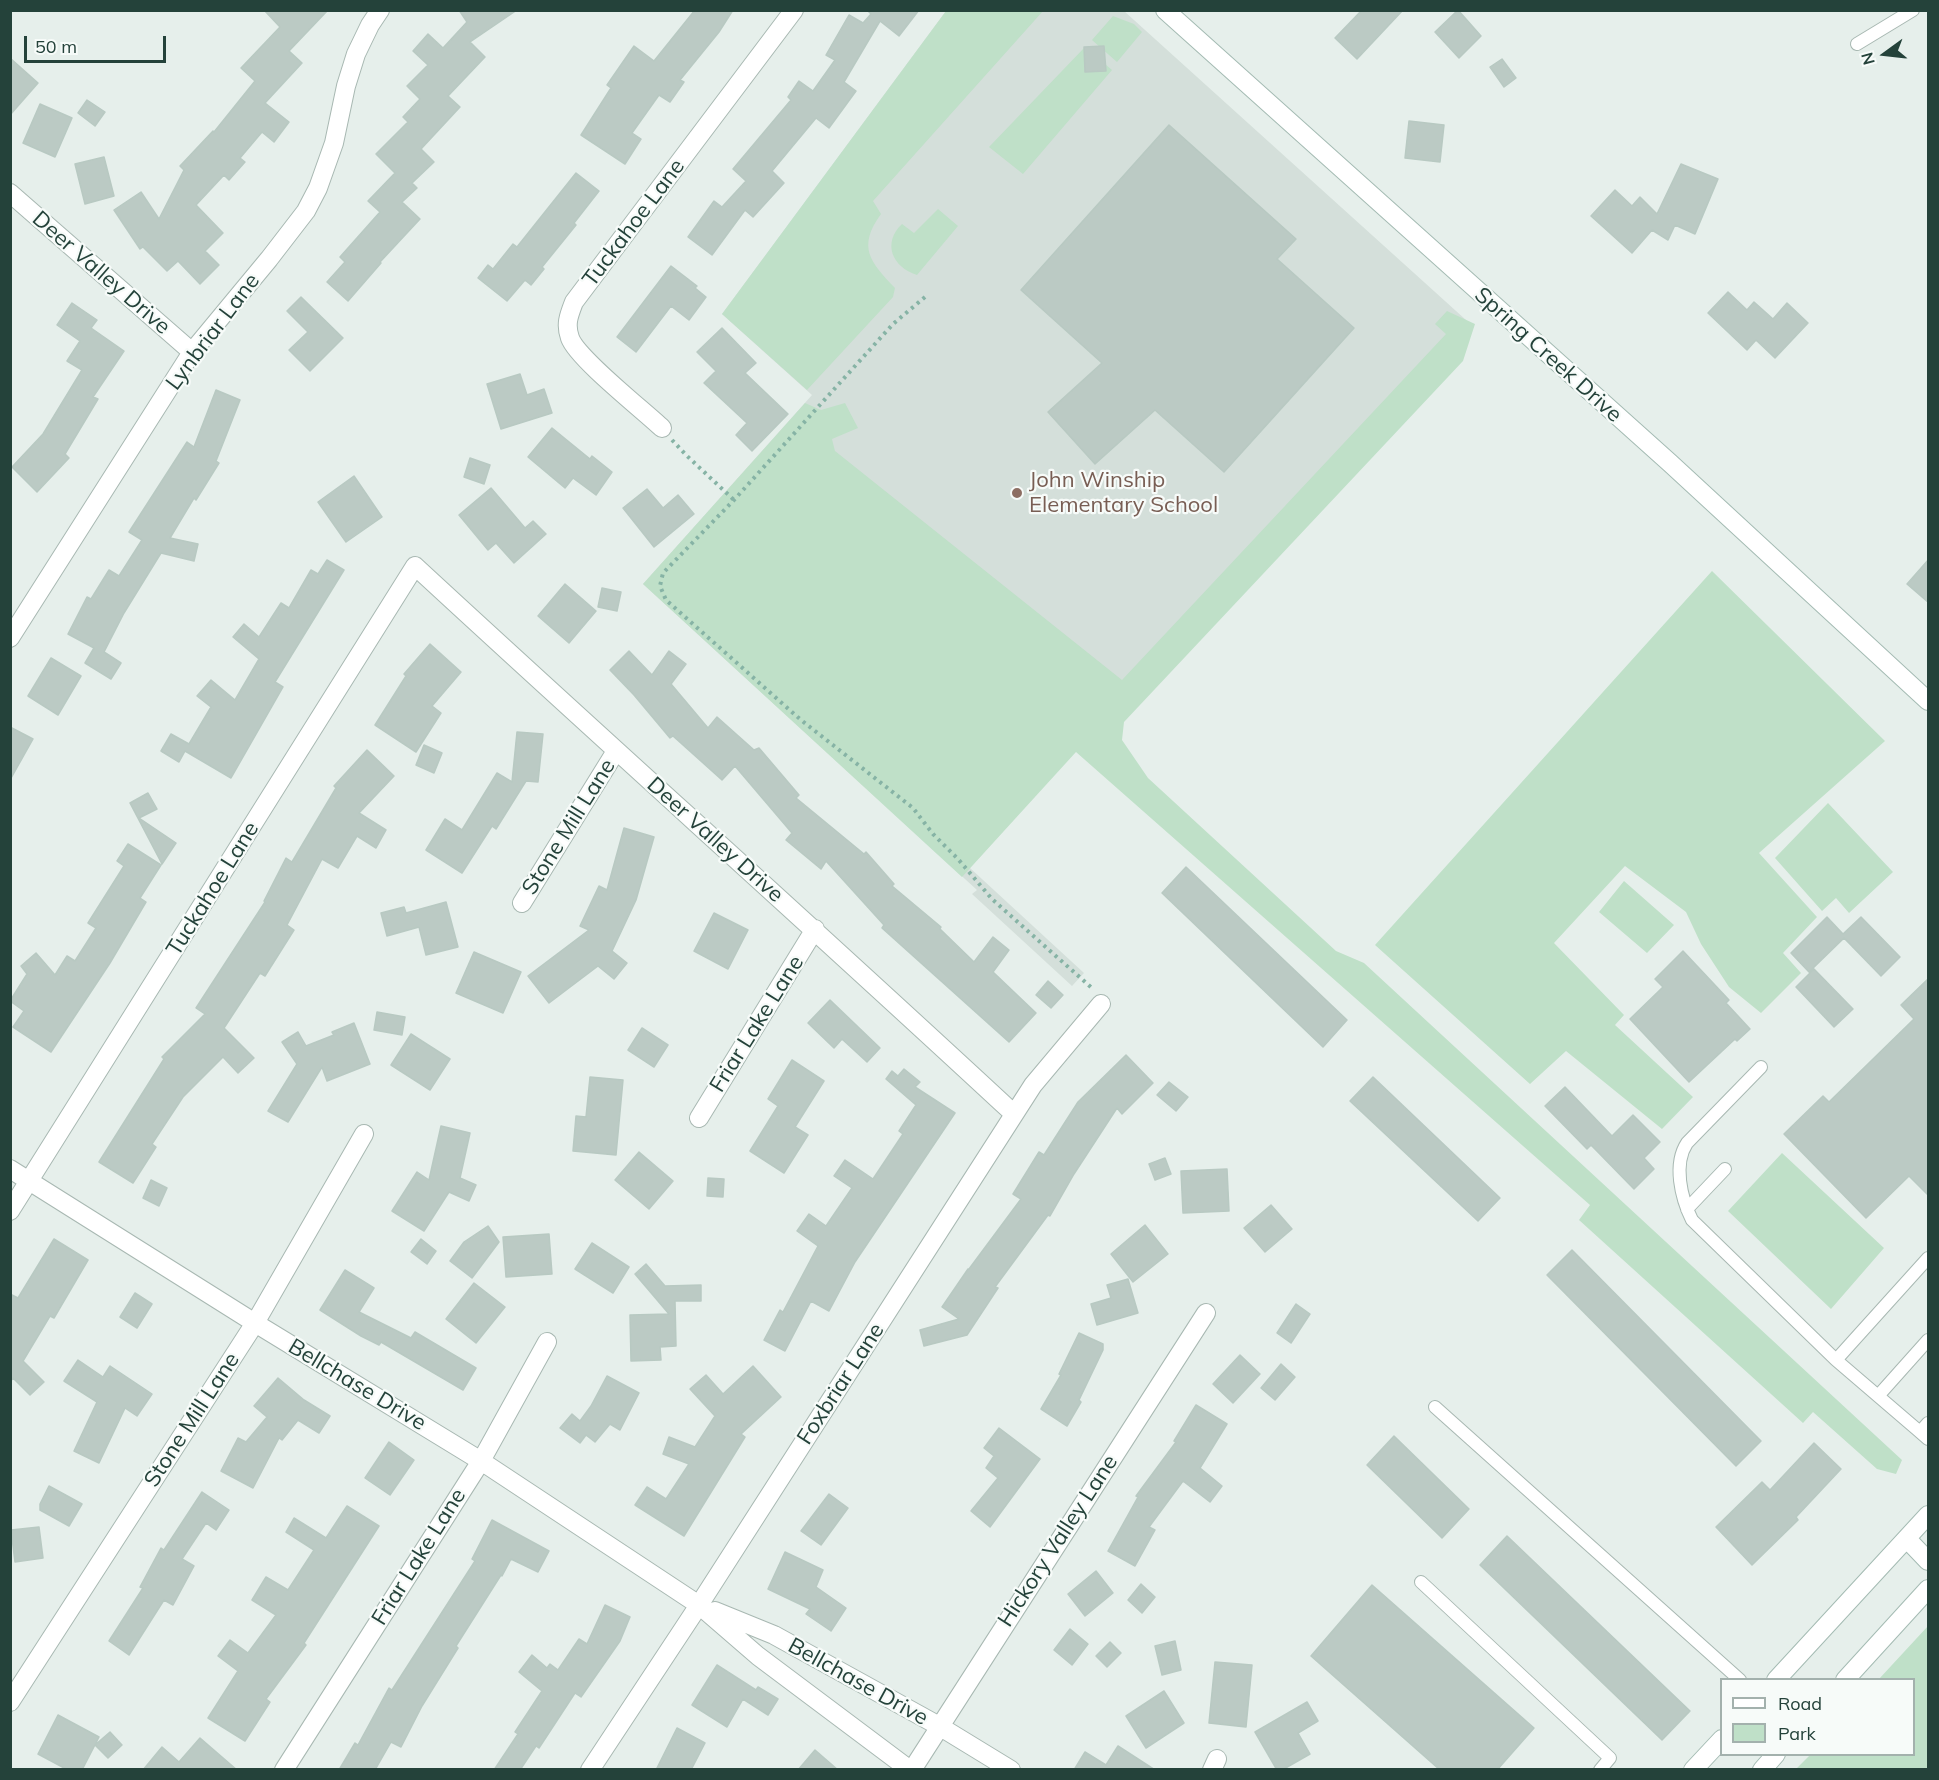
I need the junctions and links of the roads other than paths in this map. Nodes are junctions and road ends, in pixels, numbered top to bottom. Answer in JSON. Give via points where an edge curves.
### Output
{"nodes":[{"id":1,"x":380,"y":10,"type":"edge"},
{"id":2,"x":794,"y":10,"type":"edge"},
{"id":3,"x":1165,"y":10,"type":"edge"},
{"id":4,"x":1913,"y":10,"type":"edge"},
{"id":5,"x":1857,"y":44,"type":"dead end"},
{"id":6,"x":10,"y":193,"type":"edge"},
{"id":7,"x":192,"y":352,"type":"junction"},
{"id":8,"x":662,"y":428,"type":"road end"},
{"id":9,"x":415,"y":566,"type":"joint"},
{"id":10,"x":10,"y":638,"type":"edge"},
{"id":11,"x":1929,"y":701,"type":"edge"},
{"id":12,"x":616,"y":752,"type":"junction"},
{"id":13,"x":522,"y":903,"type":"dead end"},
{"id":14,"x":815,"y":929,"type":"junction"},
{"id":15,"x":1101,"y":1004,"type":"road end"},
{"id":16,"x":1761,"y":1067,"type":"dead end"},
{"id":17,"x":1014,"y":1114,"type":"junction"},
{"id":18,"x":699,"y":1118,"type":"dead end"},
{"id":19,"x":364,"y":1134,"type":"dead end"},
{"id":20,"x":10,"y":1169,"type":"edge"},
{"id":21,"x":1725,"y":1169,"type":"dead end"},
{"id":22,"x":30,"y":1182,"type":"junction"},
{"id":23,"x":1687,"y":1209,"type":"junction"},
{"id":24,"x":10,"y":1211,"type":"edge"},
{"id":25,"x":1928,"y":1258,"type":"edge"},
{"id":26,"x":1206,"y":1313,"type":"dead end"},
{"id":27,"x":255,"y":1323,"type":"junction"},
{"id":28,"x":1929,"y":1340,"type":"edge"},
{"id":29,"x":547,"y":1342,"type":"dead end"},
{"id":30,"x":1836,"y":1360,"type":"junction"},
{"id":31,"x":1878,"y":1396,"type":"junction"},
{"id":32,"x":1435,"y":1407,"type":"dead end"},
{"id":33,"x":1926,"y":1431,"type":"edge"},
{"id":34,"x":481,"y":1461,"type":"junction"},
{"id":35,"x":1929,"y":1515,"type":"edge"},
{"id":36,"x":1906,"y":1539,"type":"junction"},
{"id":37,"x":1929,"y":1561,"type":"edge"},
{"id":38,"x":1421,"y":1582,"type":"dead end"},
{"id":39,"x":1929,"y":1589,"type":"edge"},
{"id":40,"x":699,"y":1605,"type":"junction"},
{"id":41,"x":1738,"y":1678,"type":"edge"},
{"id":42,"x":1778,"y":1678,"type":"edge"},
{"id":43,"x":1847,"y":1678,"type":"edge"},
{"id":44,"x":10,"y":1702,"type":"edge"},
{"id":45,"x":939,"y":1726,"type":"junction"},
{"id":46,"x":1720,"y":1741,"type":"edge"},
{"id":47,"x":1775,"y":1756,"type":"edge"},
{"id":48,"x":284,"y":1770,"type":"edge"},
{"id":49,"x":590,"y":1770,"type":"edge"},
{"id":50,"x":911,"y":1770,"type":"edge"},
{"id":51,"x":1011,"y":1770,"type":"edge"},
{"id":52,"x":1600,"y":1770,"type":"edge"},
{"id":53,"x":1693,"y":1770,"type":"edge"},
{"id":54,"x":1762,"y":1770,"type":"edge"}],
"edges":[{"from":1,"to":7,"type":"street","name":"Lynbriar Lane","via":[[356,54],[334,144],[306,211]]},
{"from":2,"to":8,"type":"street","name":"Tuckahoe Lane","via":[[574,302],[567,319],[570,338],[580,354]]},
{"from":3,"to":11,"type":"street","name":"Spring Creek Drive"},
{"from":4,"to":5,"type":"lane"},
{"from":6,"to":7,"type":"street","name":"Deer Valley Drive"},
{"from":7,"to":10,"type":"street","name":"Lynbriar Lane"},
{"from":9,"to":12,"type":"street","name":"Deer Valley Drive"},
{"from":9,"to":22,"type":"street","name":"Tuckahoe Lane"},
{"from":12,"to":13,"type":"street","name":"Stone Mill Lane"},
{"from":12,"to":14,"type":"street","name":"Deer Valley Drive"},
{"from":14,"to":17,"type":"street","name":"Deer Valley Drive"},
{"from":14,"to":18,"type":"street","name":"Friar Lake Lane"},
{"from":15,"to":17,"type":"street","name":"Foxbriar Lane","via":[[1033,1085]]},
{"from":16,"to":23,"type":"lane","via":[[1681,1152],[1679,1165]]},
{"from":17,"to":40,"type":"street","name":"Foxbriar Lane"},
{"from":19,"to":27,"type":"street","name":"Stone Mill Lane"},
{"from":20,"to":22,"type":"street","name":"Bellchase Drive"},
{"from":21,"to":23,"type":"lane"},
{"from":22,"to":24,"type":"street","name":"Tuckahoe Lane"},
{"from":22,"to":27,"type":"street","name":"Bellchase Drive"},
{"from":23,"to":30,"type":"lane","via":[[1692,1220]]},
{"from":25,"to":30,"type":"lane"},
{"from":26,"to":45,"type":"street","name":"Hickory Valley Lane"},
{"from":27,"to":34,"type":"street","name":"Bellchase Drive"},
{"from":27,"to":44,"type":"street","name":"Stone Mill Lane"},
{"from":28,"to":31,"type":"lane"},
{"from":29,"to":34,"type":"street","name":"Friar Lake Lane"},
{"from":30,"to":31,"type":"lane"},
{"from":31,"to":33,"type":"lane"},
{"from":32,"to":41,"type":"lane"},
{"from":34,"to":40,"type":"street","name":"Bellchase Drive"},
{"from":34,"to":48,"type":"street","name":"Friar Lake Lane"},
{"from":35,"to":36,"type":"street"},
{"from":36,"to":37,"type":"street"},
{"from":36,"to":42,"type":"street"},
{"from":38,"to":52,"type":"lane","via":[[1610,1758]]},
{"from":39,"to":43,"type":"street"},
{"from":40,"to":45,"type":"street","name":"Bellchase Drive","via":[[774,1635]]},
{"from":40,"to":49,"type":"street","name":"Foxbriar Lane"},
{"from":40,"to":50,"type":"street","name":"Bellchase Drive","via":[[758,1656]]},
{"from":45,"to":50,"type":"street","name":"Hickory Valley Lane"},
{"from":45,"to":51,"type":"street","name":"Bellchase Drive"},
{"from":46,"to":53,"type":"street"},
{"from":47,"to":54,"type":"street"}]}
